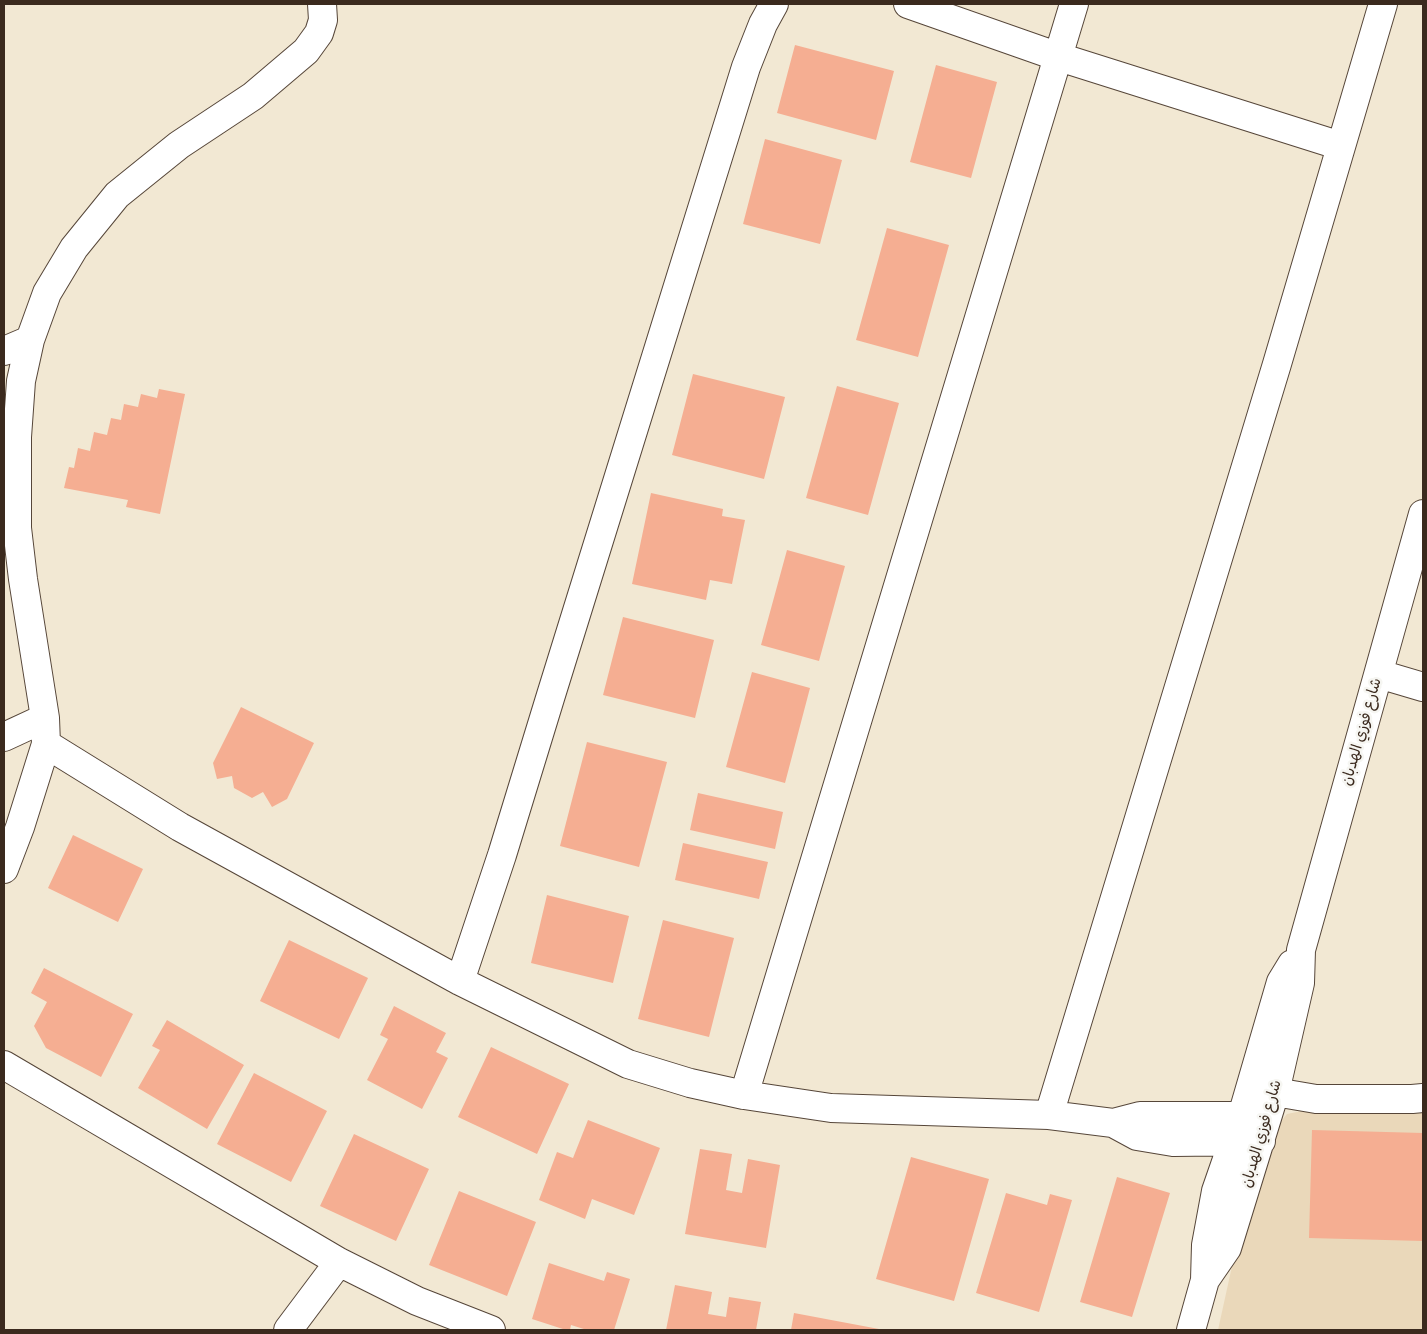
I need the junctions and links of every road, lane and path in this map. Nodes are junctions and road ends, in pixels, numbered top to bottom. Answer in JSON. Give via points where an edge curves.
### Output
{"nodes":[{"id":1,"x":322,"y":4,"type":"edge"},
{"id":2,"x":774,"y":4,"type":"edge"},
{"id":3,"x":908,"y":4,"type":"edge"},
{"id":4,"x":1074,"y":4,"type":"edge"},
{"id":5,"x":1383,"y":4,"type":"edge"},
{"id":6,"x":1059,"y":57,"type":"junction"},
{"id":7,"x":1341,"y":146,"type":"junction"},
{"id":8,"x":30,"y":340,"type":"junction"},
{"id":9,"x":4,"y":351,"type":"edge"},
{"id":10,"x":1423,"y":514,"type":"edge"},
{"id":11,"x":1379,"y":674,"type":"junction"},
{"id":12,"x":1423,"y":687,"type":"edge"},
{"id":13,"x":46,"y":731,"type":"junction"},
{"id":14,"x":4,"y":737,"type":"edge"},
{"id":15,"x":4,"y":869,"type":"edge"},
{"id":16,"x":1301,"y":950,"type":"junction"},
{"id":17,"x":460,"y":982,"type":"junction"},
{"id":18,"x":4,"y":1065,"type":"edge"},
{"id":19,"x":744,"y":1095,"type":"junction"},
{"id":20,"x":1423,"y":1098,"type":"edge"},
{"id":21,"x":1049,"y":1115,"type":"junction"},
{"id":22,"x":1256,"y":1121,"type":"junction"},
{"id":23,"x":1113,"y":1123,"type":"junction"},
{"id":24,"x":1173,"y":1142,"type":"junction"},
{"id":25,"x":1216,"y":1191,"type":"junction"},
{"id":26,"x":339,"y":1262,"type":"junction"},
{"id":27,"x":1205,"y":1280,"type":"junction"},
{"id":28,"x":288,"y":1330,"type":"edge"},
{"id":29,"x":491,"y":1330,"type":"edge"},
{"id":30,"x":1191,"y":1330,"type":"edge"}],
"edges":[{"from":1,"to":8,"type":"street","via":[[323,20],[319,33],[306,51],[253,96],[179,145],[116,195],[74,248],[47,292]]},
{"from":2,"to":17,"type":"street","via":[[746,67]]},
{"from":3,"to":6,"type":"street"},
{"from":4,"to":6,"type":"street"},
{"from":5,"to":7,"type":"street"},
{"from":6,"to":7,"type":"street"},
{"from":6,"to":19,"type":"street"},
{"from":7,"to":21,"type":"street"},
{"from":8,"to":9,"type":"street"},
{"from":8,"to":13,"type":"street","via":[[21,381],[17,437],[17,528]]},
{"from":10,"to":11,"type":"street","name":"شارع فوزي الهدبان"},
{"from":11,"to":12,"type":"street"},
{"from":11,"to":16,"type":"street","name":"شارع فوزي الهدبان"},
{"from":13,"to":14,"type":"street"},
{"from":13,"to":15,"type":"street","via":[[20,827]]},
{"from":13,"to":17,"type":"street","via":[[180,827]]},
{"from":16,"to":22,"type":"street","name":"شارع فوزي الهدبان","via":[[1300,983]]},
{"from":16,"to":22,"type":"street","name":"شارع فوزي الهدبان","via":[[1281,982]]},
{"from":17,"to":19,"type":"street","via":[[628,1064]]},
{"from":18,"to":26,"type":"street"},
{"from":19,"to":21,"type":"street","via":[[831,1108]]},
{"from":20,"to":22,"type":"street","via":[[1316,1098]]},
{"from":21,"to":23,"type":"street"},
{"from":22,"to":23,"type":"street","via":[[1140,1116]]},
{"from":22,"to":24,"type":"street"},
{"from":22,"to":25,"type":"street","name":"شارع فوزي الهدبان"},
{"from":22,"to":27,"type":"street","name":"شارع فوزي الهدبان","via":[[1228,1248]]},
{"from":23,"to":24,"type":"street","via":[[1137,1136]]},
{"from":24,"to":25,"type":"street","via":[[1194,1151],[1207,1168]]},
{"from":25,"to":27,"type":"street","name":"شارع فوزي الهدبان","via":[[1206,1245]]},
{"from":26,"to":28,"type":"street"},
{"from":26,"to":29,"type":"street","via":[[417,1301]]},
{"from":27,"to":30,"type":"street","name":"شارع فوزي الهدبان"}]}
